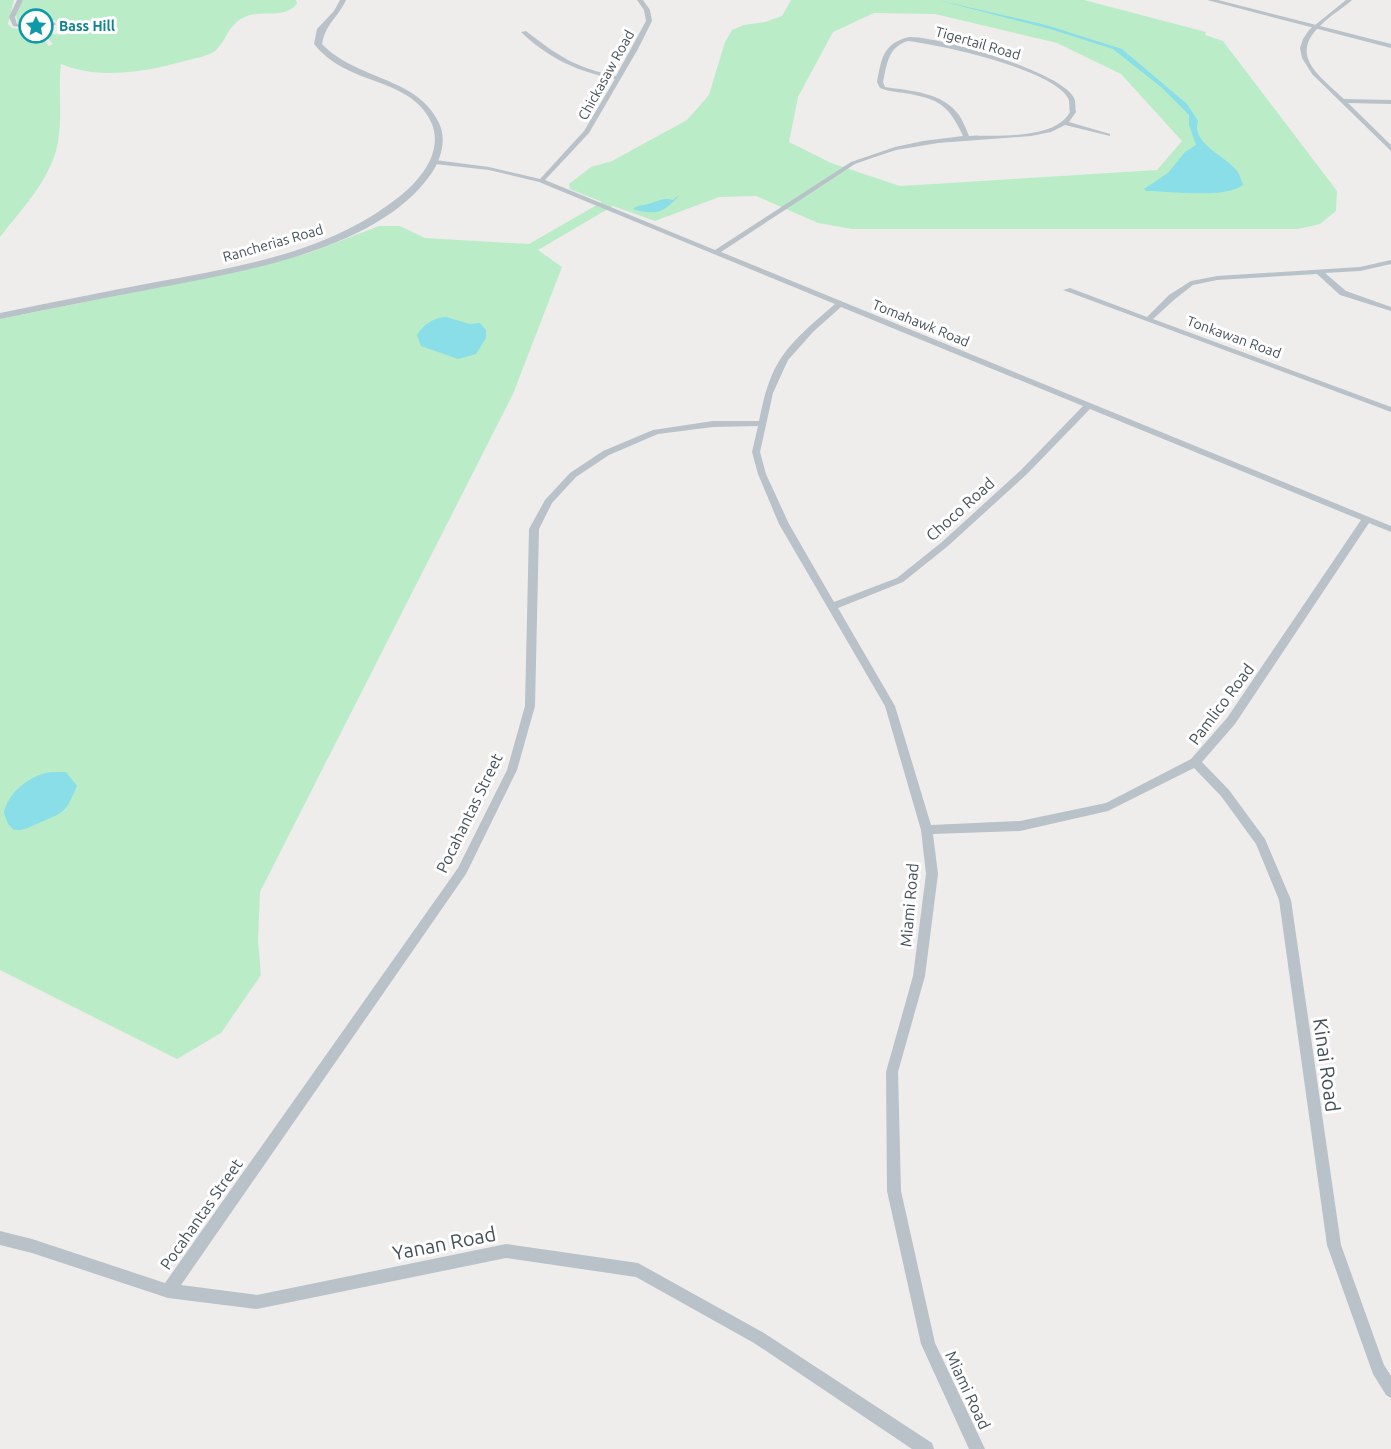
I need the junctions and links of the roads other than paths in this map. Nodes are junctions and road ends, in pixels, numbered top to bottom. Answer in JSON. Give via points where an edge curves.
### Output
{"nodes":[{"id":1,"x":20,"y":0,"type":"edge"},
{"id":2,"x":343,"y":0,"type":"edge"},
{"id":3,"x":641,"y":0,"type":"edge"},
{"id":4,"x":1210,"y":0,"type":"edge"},
{"id":5,"x":1349,"y":0,"type":"edge"},
{"id":6,"x":53,"y":24,"type":"dead end"},
{"id":7,"x":1317,"y":27,"type":"junction"},
{"id":8,"x":524,"y":32,"type":"dead end"},
{"id":9,"x":1391,"y":46,"type":"edge"},
{"id":10,"x":617,"y":78,"type":"junction"},
{"id":11,"x":1344,"y":101,"type":"junction"},
{"id":12,"x":1391,"y":102,"type":"edge"},
{"id":13,"x":1065,"y":123,"type":"junction"},
{"id":14,"x":1108,"y":135,"type":"dead end"},
{"id":15,"x":967,"y":138,"type":"junction"},
{"id":16,"x":1391,"y":149,"type":"edge"},
{"id":17,"x":435,"y":162,"type":"junction"},
{"id":18,"x":541,"y":181,"type":"junction"},
{"id":19,"x":715,"y":253,"type":"junction"},
{"id":20,"x":1391,"y":262,"type":"edge"},
{"id":21,"x":1319,"y":272,"type":"junction"},
{"id":22,"x":1068,"y":290,"type":"dead end"},
{"id":23,"x":839,"y":305,"type":"junction"},
{"id":24,"x":1391,"y":309,"type":"edge"},
{"id":25,"x":0,"y":316,"type":"edge"},
{"id":26,"x":1148,"y":320,"type":"junction"},
{"id":27,"x":1088,"y":406,"type":"junction"},
{"id":28,"x":1391,"y":410,"type":"edge"},
{"id":29,"x":762,"y":423,"type":"junction"},
{"id":30,"x":1367,"y":519,"type":"junction"},
{"id":31,"x":1391,"y":529,"type":"edge"},
{"id":32,"x":833,"y":606,"type":"junction"},
{"id":33,"x":1195,"y":762,"type":"junction"},
{"id":34,"x":927,"y":830,"type":"junction"},
{"id":35,"x":0,"y":1238,"type":"edge"},
{"id":36,"x":168,"y":1291,"type":"junction"},
{"id":37,"x":1391,"y":1390,"type":"edge"},
{"id":38,"x":926,"y":1449,"type":"edge"},
{"id":39,"x":977,"y":1449,"type":"edge"}],
"edges":[{"from":1,"to":6,"type":"street","via":[[12,17],[15,26],[40,21]]},
{"from":2,"to":17,"type":"street","via":[[321,29],[318,44],[339,64],[387,82],[428,110],[436,123],[439,141]]},
{"from":3,"to":10,"type":"street","name":"Chickasaw Road","via":[[649,21]]},
{"from":4,"to":7,"type":"street"},
{"from":5,"to":7,"type":"street"},
{"from":7,"to":9,"type":"street"},
{"from":7,"to":11,"type":"street","via":[[1303,46],[1304,58]]},
{"from":8,"to":10,"type":"street","via":[[561,62]]},
{"from":10,"to":18,"type":"street","name":"Chickasaw Road","via":[[587,132]]},
{"from":11,"to":12,"type":"street"},
{"from":11,"to":16,"type":"street"},
{"from":13,"to":14,"type":"street"},
{"from":13,"to":15,"type":"street","via":[[1042,133]]},
{"from":13,"to":15,"type":"street","name":"Tigertail Road","via":[[1074,104],[1070,94],[1047,77],[932,41],[896,41],[891,45],[880,82],[884,88],[923,95],[940,103],[954,113]]},
{"from":15,"to":19,"type":"street","via":[[877,152],[853,163]]},
{"from":17,"to":18,"type":"street","name":"Tomahawk Road","via":[[471,165]]},
{"from":17,"to":25,"type":"street","name":"Rancherias Road","via":[[417,186],[390,210],[313,247],[229,270]]},
{"from":18,"to":19,"type":"street","name":"Tomahawk Road"},
{"from":19,"to":23,"type":"street","name":"Tomahawk Road"},
{"from":20,"to":21,"type":"street"},
{"from":21,"to":24,"type":"street","via":[[1343,292]]},
{"from":21,"to":26,"type":"street","via":[[1191,283]]},
{"from":22,"to":26,"type":"street","name":"Tonkawan Road"},
{"from":23,"to":27,"type":"street","name":"Tomahawk Road"},
{"from":23,"to":29,"type":"street","name":"Miami Road","via":[[784,359],[769,393]]},
{"from":26,"to":28,"type":"street","name":"Tonkawan Road"},
{"from":27,"to":30,"type":"street","name":"Tomahawk Road"},
{"from":27,"to":32,"type":"street","name":"Choco Road","via":[[1024,472],[900,580]]},
{"from":29,"to":32,"type":"street","name":"Miami Road","via":[[756,452],[762,474],[784,524]]},
{"from":29,"to":36,"type":"street","name":"Pocahantas Street","via":[[713,424],[656,432],[606,453],[573,475],[548,502],[534,529],[530,706],[512,770],[462,871]]},
{"from":30,"to":31,"type":"street","name":"Tomahawk Road"},
{"from":30,"to":33,"type":"street","name":"Pamlico Road","via":[[1231,722]]},
{"from":32,"to":34,"type":"street","name":"Miami Road","via":[[890,706]]},
{"from":33,"to":34,"type":"street","name":"Pamlico Road","via":[[1108,807],[1020,826]]},
{"from":33,"to":37,"type":"street","name":"Kinai Road","via":[[1225,793],[1261,842],[1285,900],[1334,1245],[1378,1369]]},
{"from":34,"to":39,"type":"street","name":"Miami Road","via":[[932,874],[919,976],[892,1072],[894,1191],[928,1344]]},
{"from":35,"to":36,"type":"street","name":"Yanan Road"},
{"from":36,"to":38,"type":"street","name":"Yanan Road","via":[[257,1302],[506,1251],[639,1270],[759,1338]]}]}
